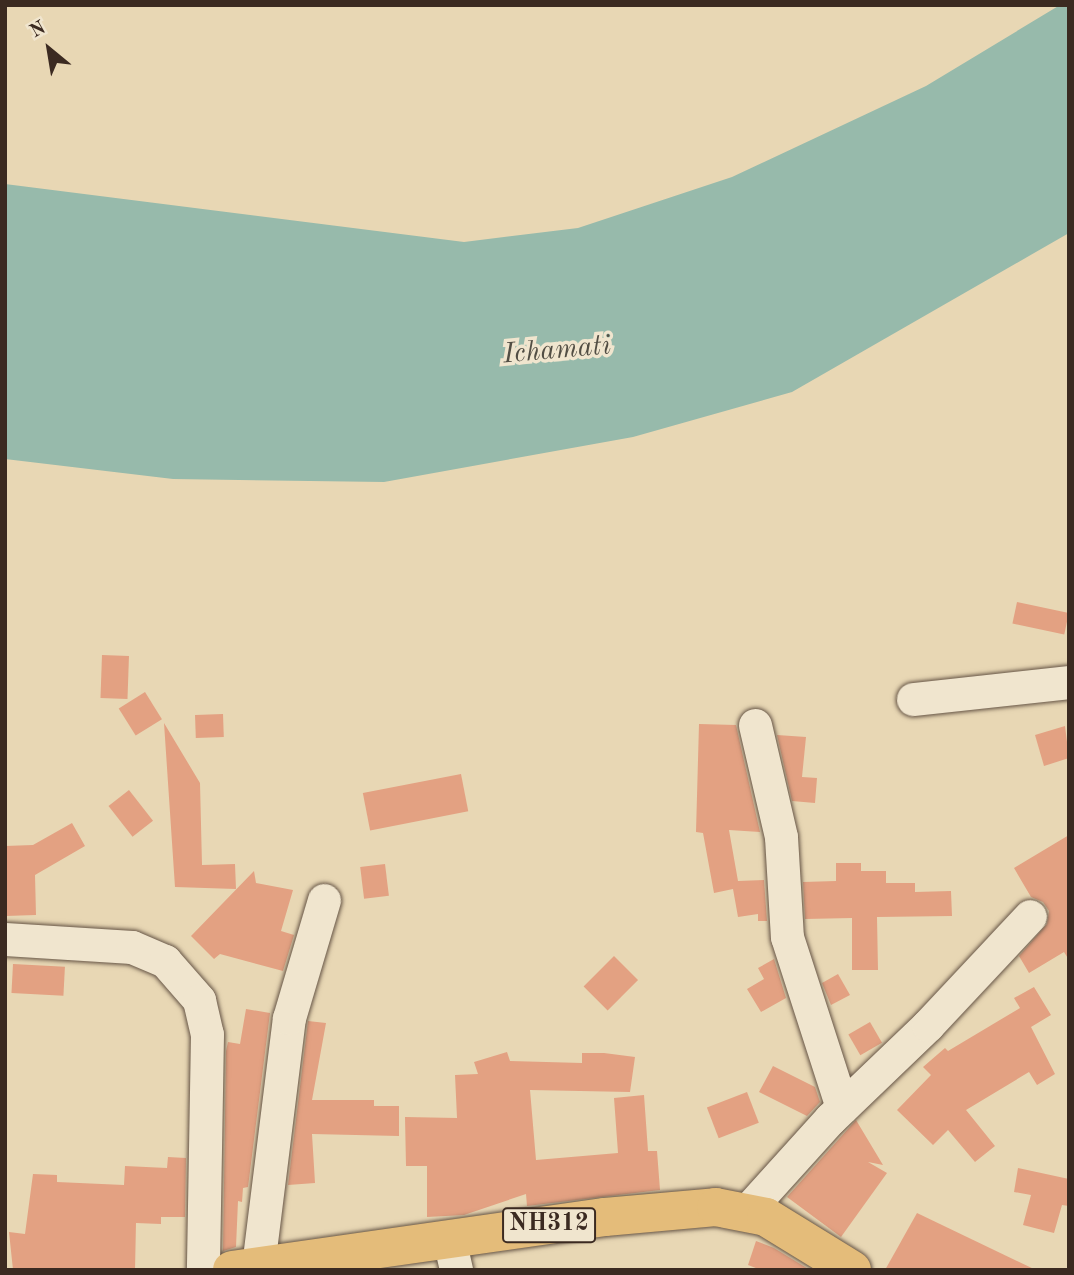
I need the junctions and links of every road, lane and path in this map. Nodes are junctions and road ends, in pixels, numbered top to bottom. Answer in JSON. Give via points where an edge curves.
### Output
{"nodes":[{"id":1,"x":1069,"y":682,"type":"edge"},
{"id":2,"x":913,"y":699,"type":"dead end"},
{"id":3,"x":755,"y":725,"type":"dead end"},
{"id":4,"x":324,"y":900,"type":"dead end"},
{"id":5,"x":1030,"y":916,"type":"dead end"},
{"id":6,"x":5,"y":939,"type":"edge"},
{"id":7,"x":842,"y":1107,"type":"junction"},
{"id":8,"x":745,"y":1213,"type":"junction"},
{"id":9,"x":452,"y":1254,"type":"edge"},
{"id":10,"x":245,"y":1268,"type":"edge"},
{"id":11,"x":203,"y":1270,"type":"edge"},
{"id":12,"x":852,"y":1270,"type":"edge"}],
"edges":[{"from":1,"to":2,"type":"street"},
{"from":3,"to":7,"type":"street","via":[[781,837],[787,937]]},
{"from":4,"to":10,"type":"street","via":[[289,1018]]},
{"from":5,"to":7,"type":"street","via":[[937,1016]]},
{"from":6,"to":11,"type":"street","via":[[132,947],[164,961],[199,1000],[208,1034]]},
{"from":7,"to":8,"type":"street"},
{"from":8,"to":9,"type":"highway","number":"NH312","via":[[716,1207],[672,1209]]},
{"from":8,"to":12,"type":"highway","number":"NH312","via":[[766,1217]]},
{"from":9,"to":10,"type":"highway","number":"NH312"}]}
